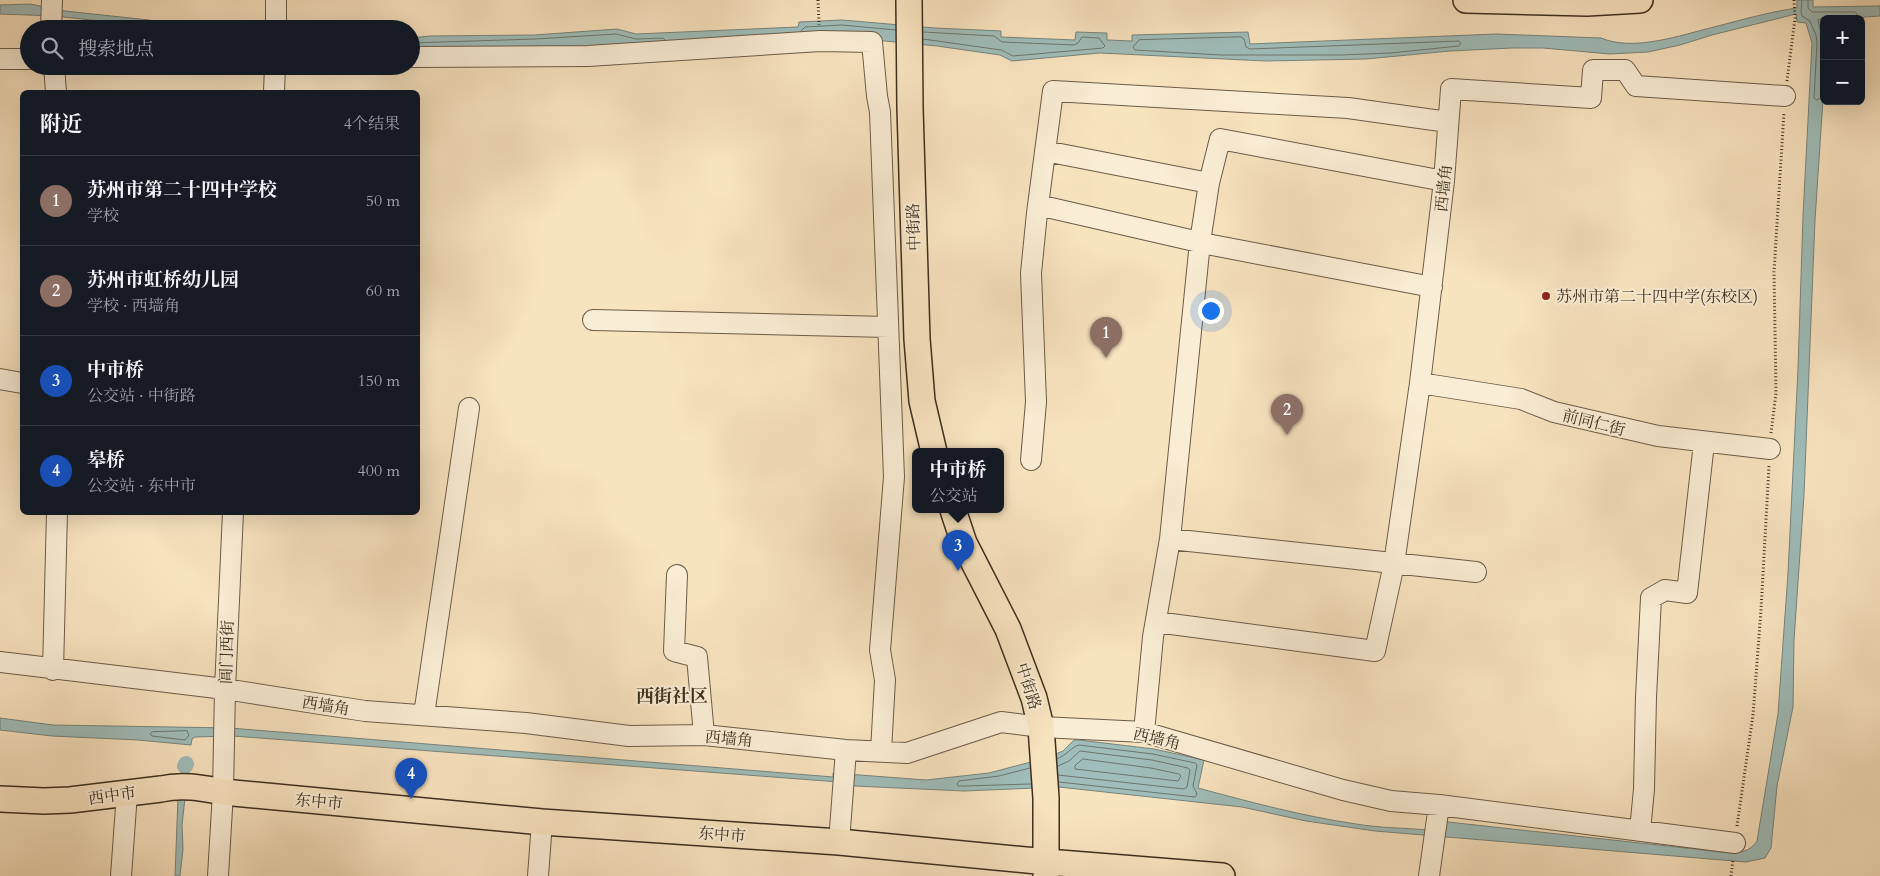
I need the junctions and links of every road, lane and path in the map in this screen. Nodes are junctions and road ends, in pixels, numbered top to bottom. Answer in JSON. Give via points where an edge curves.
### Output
{"nodes":[{"id":1,"x":52,"y":0,"type":"edge"},
{"id":2,"x":818,"y":0,"type":"edge"},
{"id":3,"x":1466,"y":0,"type":"edge"},
{"id":4,"x":1640,"y":0,"type":"edge"},
{"id":5,"x":1794,"y":0,"type":"edge"},
{"id":6,"x":1610,"y":1,"type":"edge"},
{"id":7,"x":909,"y":3,"type":"edge"},
{"id":8,"x":1795,"y":18,"type":"dead end"},
{"id":9,"x":51,"y":20,"type":"edge"},
{"id":10,"x":819,"y":27,"type":"dead end"},
{"id":11,"x":420,"y":57,"type":"edge"},
{"id":12,"x":0,"y":59,"type":"edge"},
{"id":13,"x":20,"y":59,"type":"edge"},
{"id":14,"x":55,"y":75,"type":"edge"},
{"id":15,"x":275,"y":75,"type":"edge"},
{"id":16,"x":56,"y":90,"type":"edge"},
{"id":17,"x":274,"y":90,"type":"edge"},
{"id":18,"x":1785,"y":96,"type":"dead end"},
{"id":19,"x":910,"y":108,"type":"junction"},
{"id":20,"x":880,"y":112,"type":"junction"},
{"id":21,"x":1448,"y":122,"type":"junction"},
{"id":22,"x":1045,"y":152,"type":"junction"},
{"id":23,"x":1444,"y":181,"type":"junction"},
{"id":24,"x":1209,"y":183,"type":"junction"},
{"id":25,"x":1038,"y":205,"type":"junction"},
{"id":26,"x":1200,"y":242,"type":"junction"},
{"id":27,"x":1432,"y":287,"type":"junction"},
{"id":28,"x":593,"y":320,"type":"dead end"},
{"id":29,"x":888,"y":327,"type":"junction"},
{"id":30,"x":0,"y":380,"type":"edge"},
{"id":31,"x":20,"y":383,"type":"edge"},
{"id":32,"x":1420,"y":383,"type":"junction"},
{"id":33,"x":469,"y":408,"type":"dead end"},
{"id":34,"x":1704,"y":443,"type":"junction"},
{"id":35,"x":933,"y":448,"type":"edge"},
{"id":36,"x":1770,"y":449,"type":"dead end"},
{"id":37,"x":1031,"y":460,"type":"dead end"},
{"id":38,"x":954,"y":513,"type":"edge"},
{"id":39,"x":57,"y":515,"type":"edge"},
{"id":40,"x":232,"y":515,"type":"edge"},
{"id":41,"x":1170,"y":539,"type":"junction"},
{"id":42,"x":1394,"y":564,"type":"junction"},
{"id":43,"x":1476,"y":572,"type":"dead end"},
{"id":44,"x":677,"y":575,"type":"dead end"},
{"id":45,"x":1156,"y":622,"type":"junction"},
{"id":46,"x":0,"y":662,"type":"edge"},
{"id":47,"x":53,"y":670,"type":"junction"},
{"id":48,"x":224,"y":688,"type":"junction"},
{"id":49,"x":424,"y":715,"type":"junction"},
{"id":50,"x":1144,"y":732,"type":"junction"},
{"id":51,"x":704,"y":735,"type":"junction"},
{"id":52,"x":1042,"y":735,"type":"junction"},
{"id":53,"x":881,"y":751,"type":"junction"},
{"id":54,"x":845,"y":757,"type":"junction"},
{"id":55,"x":127,"y":792,"type":"junction"},
{"id":56,"x":223,"y":792,"type":"junction"},
{"id":57,"x":0,"y":798,"type":"edge"},
{"id":58,"x":1439,"y":809,"type":"junction"},
{"id":59,"x":542,"y":822,"type":"junction"},
{"id":60,"x":1640,"y":831,"type":"junction"},
{"id":61,"x":839,"y":842,"type":"junction"},
{"id":62,"x":1735,"y":843,"type":"dead end"},
{"id":63,"x":1047,"y":869,"type":"edge"},
{"id":64,"x":121,"y":876,"type":"edge"},
{"id":65,"x":218,"y":876,"type":"edge"},
{"id":66,"x":538,"y":876,"type":"edge"},
{"id":67,"x":1222,"y":876,"type":"edge"},
{"id":68,"x":1429,"y":876,"type":"edge"}],
"edges":[{"from":1,"to":9,"type":"street"},
{"from":2,"to":10,"type":"path"},
{"from":3,"to":6,"type":"main road"},
{"from":4,"to":6,"type":"main road"},
{"from":5,"to":8,"type":"path"},
{"from":7,"to":19,"type":"main road","name":"中街路"},
{"from":11,"to":20,"type":"street","via":[[588,56],[820,41],[872,42]]},
{"from":12,"to":13,"type":"street"},
{"from":14,"to":16,"type":"street"},
{"from":15,"to":17,"type":"street"},
{"from":18,"to":21,"type":"street","name":"西墙角","via":[[1636,86],[1625,70],[1593,70],[1591,98],[1451,89]]},
{"from":19,"to":20,"type":"street"},
{"from":19,"to":35,"type":"main road","name":"中街路","via":[[918,348],[922,402]]},
{"from":20,"to":29,"type":"street"},
{"from":21,"to":22,"type":"street","via":[[1348,108],[1053,91]]},
{"from":21,"to":23,"type":"street","name":"西墙角"},
{"from":22,"to":24,"type":"street"},
{"from":22,"to":25,"type":"street"},
{"from":23,"to":24,"type":"street","via":[[1220,140]]},
{"from":23,"to":27,"type":"street","name":"西墙角"},
{"from":24,"to":26,"type":"street"},
{"from":25,"to":26,"type":"street"},
{"from":25,"to":37,"type":"street","via":[[1031,273],[1036,402]]},
{"from":26,"to":27,"type":"street"},
{"from":26,"to":41,"type":"street"},
{"from":27,"to":32,"type":"street","name":"西墙角"},
{"from":28,"to":29,"type":"street"},
{"from":29,"to":53,"type":"street","via":[[894,477],[880,650],[885,680]]},
{"from":30,"to":31,"type":"street"},
{"from":32,"to":34,"type":"street","name":"前同仁街","via":[[1521,399],[1554,412],[1632,431]]},
{"from":32,"to":42,"type":"street","name":"西墙角"},
{"from":33,"to":49,"type":"street"},
{"from":34,"to":36,"type":"street","name":"前同仁街"},
{"from":34,"to":60,"type":"street","via":[[1687,593],[1665,590],[1652,598]]},
{"from":38,"to":52,"type":"main road","name":"中街路","via":[[964,543],[1012,637],[1034,698]]},
{"from":39,"to":47,"type":"street"},
{"from":40,"to":48,"type":"street","name":"阊门西街"},
{"from":41,"to":42,"type":"street"},
{"from":41,"to":45,"type":"street"},
{"from":42,"to":43,"type":"street"},
{"from":42,"to":45,"type":"street","name":"西墙角","via":[[1374,651]]},
{"from":44,"to":51,"type":"street","via":[[674,651],[697,657]]},
{"from":45,"to":50,"type":"street"},
{"from":46,"to":47,"type":"street","name":"西墙角"},
{"from":47,"to":48,"type":"street","name":"西墙角"},
{"from":48,"to":49,"type":"street","name":"西墙角","via":[[365,711]]},
{"from":48,"to":56,"type":"street","name":"阊门西街"},
{"from":49,"to":51,"type":"street","name":"西墙角","via":[[629,736]]},
{"from":50,"to":52,"type":"street","name":"西墙角"},
{"from":50,"to":58,"type":"street","name":"西墙角","via":[[1343,790]]},
{"from":51,"to":54,"type":"street","name":"西墙角"},
{"from":52,"to":53,"type":"street","name":"西墙角","via":[[1001,722],[907,753]]},
{"from":52,"to":63,"type":"main road","name":"中街路"},
{"from":53,"to":54,"type":"street","name":"西墙角"},
{"from":54,"to":61,"type":"street"},
{"from":55,"to":56,"type":"main road","name":"西中市","via":[[175,785]]},
{"from":55,"to":57,"type":"main road","name":"西中市","via":[[70,800]]},
{"from":55,"to":64,"type":"street"},
{"from":56,"to":59,"type":"main road","name":"东中市"},
{"from":56,"to":65,"type":"street","name":"阊门西街"},
{"from":58,"to":60,"type":"street","name":"西墙角"},
{"from":58,"to":68,"type":"street"},
{"from":59,"to":61,"type":"main road","name":"东中市"},
{"from":59,"to":66,"type":"street"},
{"from":60,"to":62,"type":"street","name":"西墙角"},
{"from":61,"to":63,"type":"main road","name":"东中市"},
{"from":63,"to":67,"type":"main road","name":"东中市"}]}
